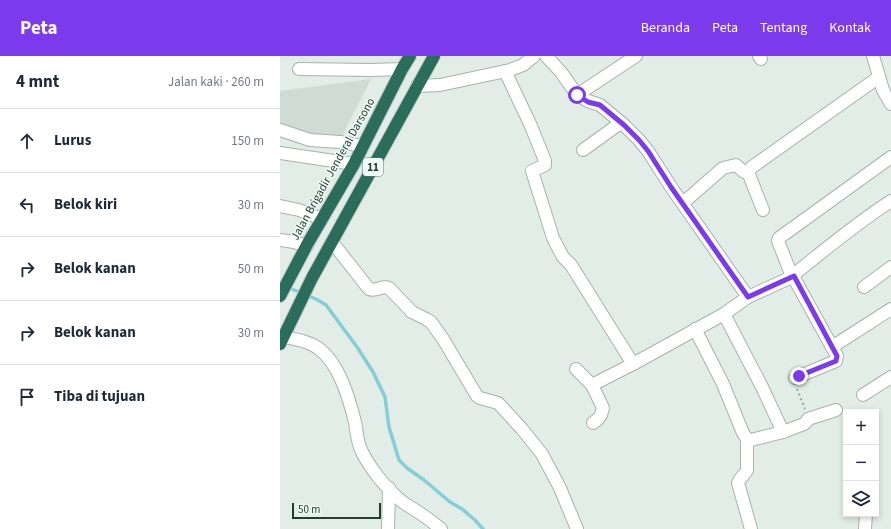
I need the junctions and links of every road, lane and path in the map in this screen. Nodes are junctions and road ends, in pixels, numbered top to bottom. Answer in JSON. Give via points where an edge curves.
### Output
{"nodes":[{"id":1,"x":410,"y":56,"type":"edge"},
{"id":2,"x":434,"y":56,"type":"edge"},
{"id":3,"x":534,"y":56,"type":"edge"},
{"id":4,"x":546,"y":56,"type":"edge"},
{"id":5,"x":636,"y":56,"type":"edge"},
{"id":6,"x":873,"y":56,"type":"edge"},
{"id":7,"x":299,"y":69,"type":"dead end"},
{"id":8,"x":402,"y":69,"type":"junction"},
{"id":9,"x":505,"y":71,"type":"junction"},
{"id":10,"x":879,"y":77,"type":"junction"},
{"id":11,"x":417,"y":86,"type":"junction"},
{"id":12,"x":577,"y":95,"type":"junction"},
{"id":13,"x":891,"y":104,"type":"edge"},
{"id":14,"x":622,"y":123,"type":"junction"},
{"id":15,"x":280,"y":130,"type":"edge"},
{"id":16,"x":363,"y":146,"type":"junction"},
{"id":17,"x":583,"y":150,"type":"dead end"},
{"id":18,"x":280,"y":153,"type":"edge"},
{"id":19,"x":891,"y":157,"type":"edge"},
{"id":20,"x":354,"y":164,"type":"junction"},
{"id":21,"x":748,"y":172,"type":"junction"},
{"id":22,"x":891,"y":201,"type":"edge"},
{"id":23,"x":683,"y":203,"type":"junction"},
{"id":24,"x":280,"y":206,"type":"edge"},
{"id":25,"x":763,"y":210,"type":"dead end"},
{"id":26,"x":322,"y":219,"type":"junction"},
{"id":27,"x":280,"y":240,"type":"edge"},
{"id":28,"x":332,"y":242,"type":"junction"},
{"id":29,"x":307,"y":246,"type":"junction"},
{"id":30,"x":891,"y":267,"type":"edge"},
{"id":31,"x":794,"y":276,"type":"junction"},
{"id":32,"x":864,"y":287,"type":"dead end"},
{"id":33,"x":280,"y":296,"type":"edge"},
{"id":34,"x":748,"y":297,"type":"junction"},
{"id":35,"x":891,"y":309,"type":"edge"},
{"id":36,"x":724,"y":314,"type":"junction"},
{"id":37,"x":696,"y":329,"type":"junction"},
{"id":38,"x":283,"y":338,"type":"edge"},
{"id":39,"x":832,"y":347,"type":"junction"},
{"id":40,"x":633,"y":364,"type":"junction"},
{"id":41,"x":576,"y":369,"type":"dead end"},
{"id":42,"x":795,"y":378,"type":"joint"},
{"id":43,"x":891,"y":378,"type":"edge"},
{"id":44,"x":592,"y":385,"type":"junction"},
{"id":45,"x":863,"y":395,"type":"dead end"},
{"id":46,"x":836,"y":410,"type":"dead end"},
{"id":47,"x":808,"y":419,"type":"junction"},
{"id":48,"x":593,"y":423,"type":"dead end"},
{"id":49,"x":783,"y":432,"type":"junction"},
{"id":50,"x":747,"y":439,"type":"junction"},
{"id":51,"x":389,"y":488,"type":"junction"},
{"id":52,"x":866,"y":517,"type":"edge"},
{"id":53,"x":388,"y":529,"type":"edge"},
{"id":54,"x":441,"y":529,"type":"edge"},
{"id":55,"x":577,"y":529,"type":"edge"},
{"id":56,"x":751,"y":529,"type":"edge"},
{"id":57,"x":865,"y":529,"type":"edge"}],
"edges":[{"from":1,"to":8,"type":"highway","name":"Jalan Brigadir Jenderal Darsono","number":"11"},
{"from":2,"to":11,"type":"highway","number":"11"},
{"from":3,"to":9,"type":"street","via":[[523,65]]},
{"from":4,"to":12,"type":"street"},
{"from":5,"to":12,"type":"street"},
{"from":6,"to":10,"type":"street"},
{"from":7,"to":8,"type":"street"},
{"from":8,"to":16,"type":"highway","name":"Jalan Brigadir Jenderal Darsono","number":"11"},
{"from":9,"to":11,"type":"street","via":[[440,85]]},
{"from":9,"to":40,"type":"street","via":[[545,161],[545,165],[532,170],[553,238]]},
{"from":10,"to":13,"type":"street"},
{"from":10,"to":21,"type":"street"},
{"from":11,"to":28,"type":"highway","number":"11"},
{"from":12,"to":14,"type":"street","via":[[588,102],[600,105]]},
{"from":14,"to":17,"type":"street"},
{"from":14,"to":23,"type":"street","via":[[648,151]]},
{"from":15,"to":16,"type":"street","via":[[310,140]]},
{"from":16,"to":20,"type":"highway","name":"Jalan Brigadir Jenderal Darsono","number":"11"},
{"from":18,"to":20,"type":"street"},
{"from":19,"to":31,"type":"street","via":[[779,238],[789,269]]},
{"from":20,"to":26,"type":"highway","name":"Jalan Brigadir Jenderal Darsono","number":"11"},
{"from":21,"to":23,"type":"street","via":[[744,172],[737,165],[723,168]]},
{"from":21,"to":25,"type":"street"},
{"from":22,"to":31,"type":"street"},
{"from":23,"to":34,"type":"street"},
{"from":24,"to":26,"type":"street"},
{"from":26,"to":29,"type":"highway","name":"Jalan Brigadir Jenderal Darsono","number":"11"},
{"from":27,"to":29,"type":"street"},
{"from":28,"to":38,"type":"highway","number":"11"},
{"from":28,"to":55,"type":"street","via":[[369,289],[389,288],[412,312],[431,322],[477,396],[498,403],[542,454]]},
{"from":29,"to":33,"type":"highway","name":"Jalan Brigadir Jenderal Darsono","number":"11"},
{"from":30,"to":32,"type":"street"},
{"from":31,"to":34,"type":"street"},
{"from":31,"to":39,"type":"street"},
{"from":34,"to":36,"type":"street"},
{"from":35,"to":39,"type":"street"},
{"from":36,"to":37,"type":"street"},
{"from":36,"to":49,"type":"street"},
{"from":37,"to":40,"type":"street"},
{"from":37,"to":50,"type":"street"},
{"from":38,"to":51,"type":"street","via":[[300,340],[317,347],[334,364],[351,406],[361,450],[373,470]]},
{"from":39,"to":42,"type":"street","via":[[837,356],[836,361]]},
{"from":40,"to":44,"type":"street"},
{"from":41,"to":44,"type":"street"},
{"from":42,"to":47,"type":"path","via":[[794,384]]},
{"from":43,"to":45,"type":"street"},
{"from":44,"to":48,"type":"street","via":[[603,408],[601,415]]},
{"from":46,"to":47,"type":"street"},
{"from":47,"to":49,"type":"street","via":[[804,424]]},
{"from":49,"to":50,"type":"street"},
{"from":50,"to":56,"type":"street","via":[[747,470],[738,482]]},
{"from":51,"to":53,"type":"street"},
{"from":51,"to":54,"type":"street","via":[[398,498]]},
{"from":52,"to":57,"type":"street"}]}
